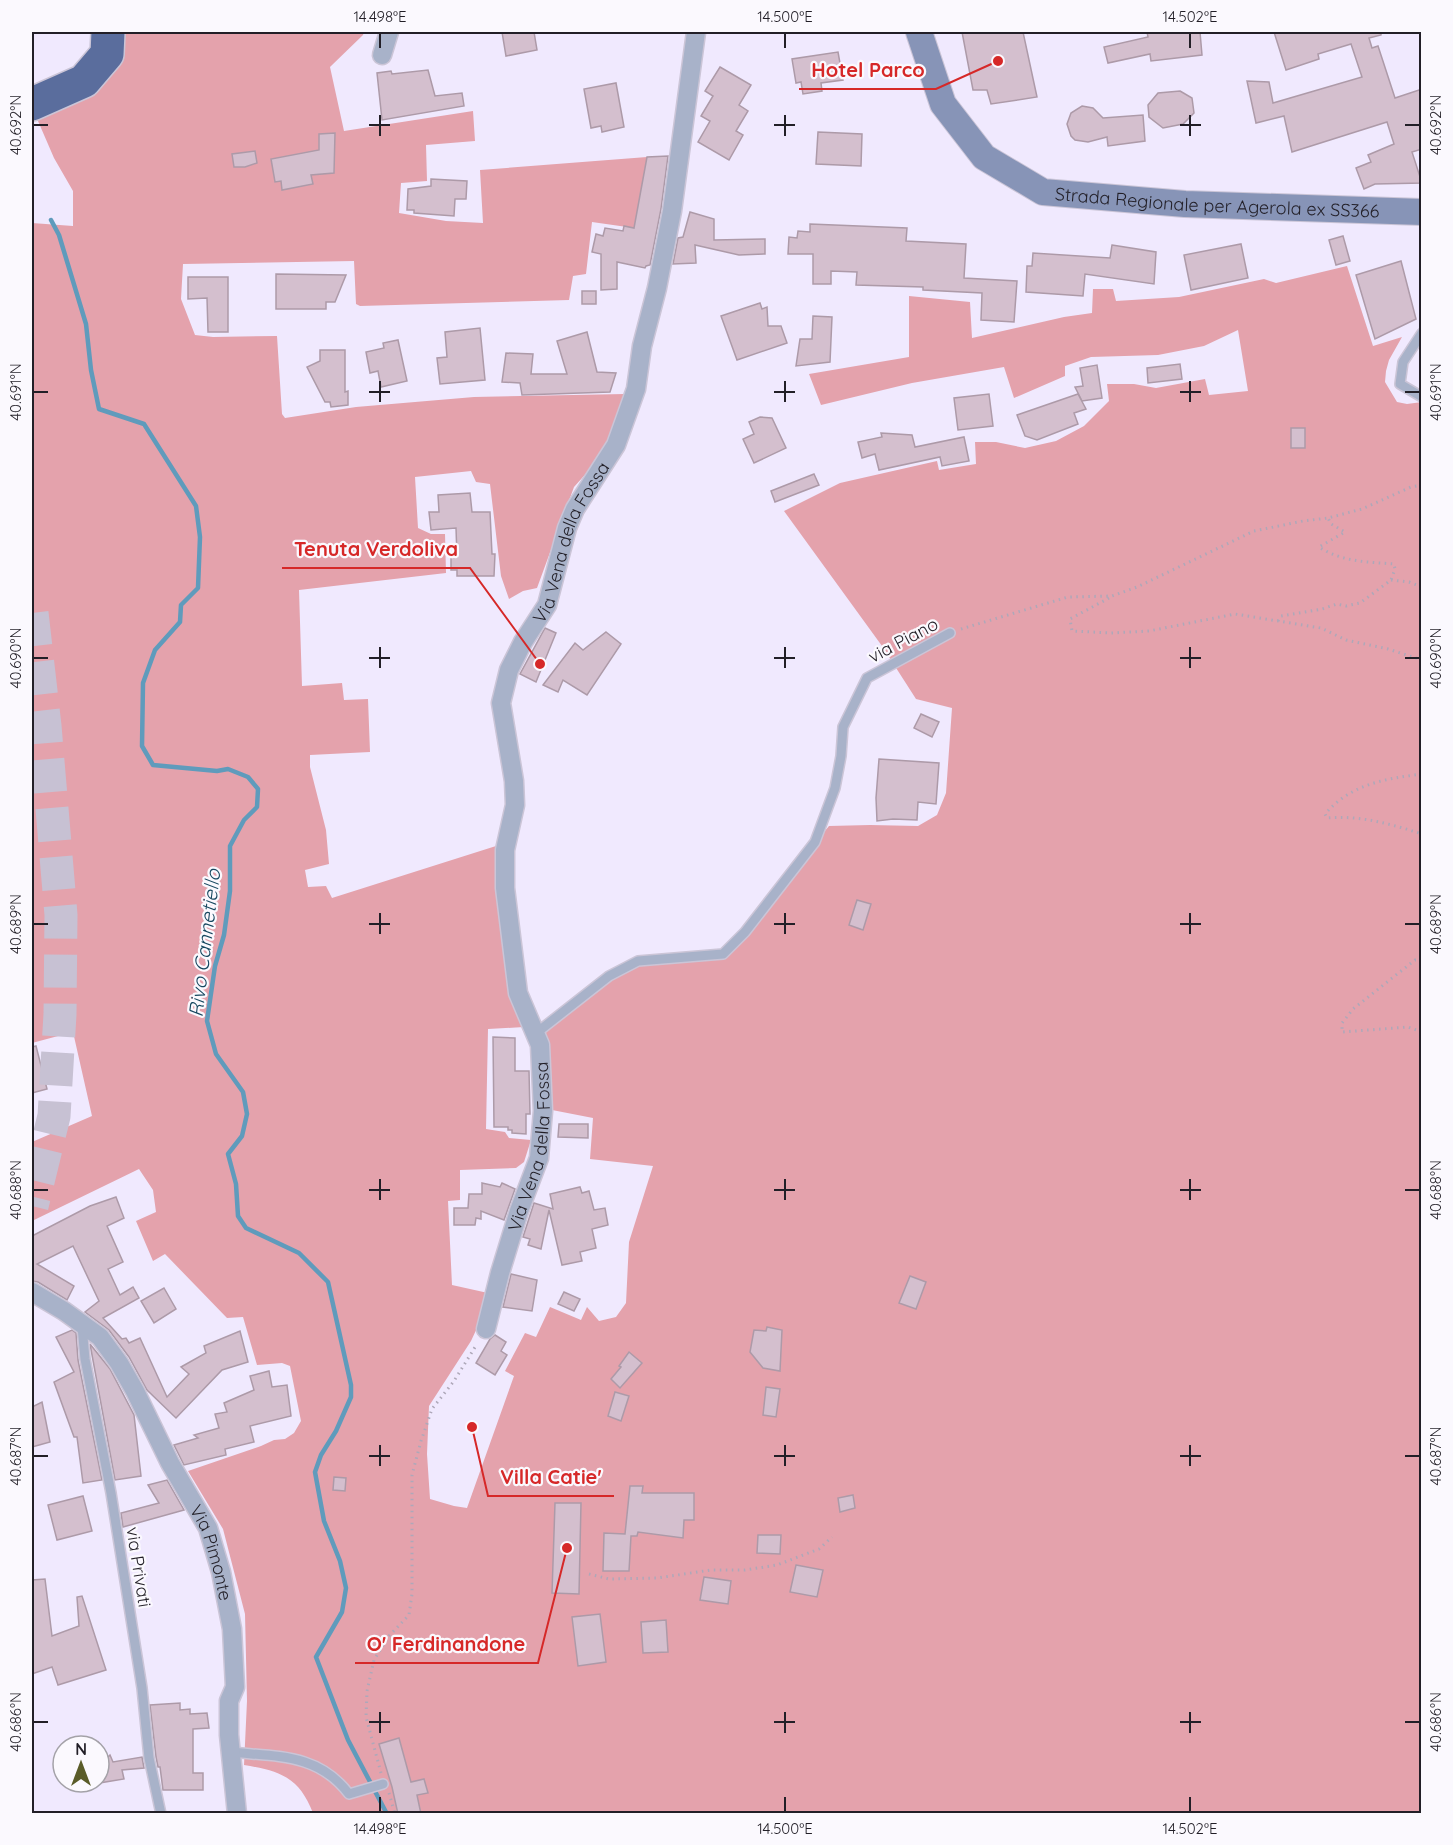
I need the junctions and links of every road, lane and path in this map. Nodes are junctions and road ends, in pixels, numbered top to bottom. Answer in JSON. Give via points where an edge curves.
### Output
{"nodes":[{"id":1,"x":108,"y":32,"type":"edge"},
{"id":2,"x":389,"y":32,"type":"edge"},
{"id":3,"x":696,"y":32,"type":"edge"},
{"id":4,"x":919,"y":32,"type":"edge"},
{"id":5,"x":382,"y":55,"type":"dead end"},
{"id":6,"x":47,"y":89,"type":"edge"},
{"id":7,"x":32,"y":104,"type":"edge"},
{"id":8,"x":1422,"y":212,"type":"edge"},
{"id":9,"x":1422,"y":333,"type":"edge"},
{"id":10,"x":1422,"y":397,"type":"edge"},
{"id":11,"x":1422,"y":485,"type":"edge"},
{"id":12,"x":1328,"y":518,"type":"junction"},
{"id":13,"x":1391,"y":580,"type":"junction"},
{"id":14,"x":1422,"y":587,"type":"edge"},
{"id":15,"x":1112,"y":596,"type":"junction"},
{"id":16,"x":1278,"y":621,"type":"junction"},
{"id":17,"x":950,"y":633,"type":"joint"},
{"id":18,"x":1422,"y":660,"type":"edge"},
{"id":19,"x":1422,"y":774,"type":"edge"},
{"id":20,"x":1422,"y":834,"type":"edge"},
{"id":21,"x":1422,"y":960,"type":"edge"},
{"id":22,"x":1422,"y":1032,"type":"edge"},
{"id":23,"x":535,"y":1034,"type":"junction"},
{"id":24,"x":32,"y":1292,"type":"edge"},
{"id":25,"x":82,"y":1326,"type":"junction"},
{"id":26,"x":486,"y":1329,"type":"joint"},
{"id":27,"x":832,"y":1537,"type":"dead end"},
{"id":28,"x":589,"y":1574,"type":"dead end"},
{"id":29,"x":230,"y":1752,"type":"junction"},
{"id":30,"x":384,"y":1784,"type":"junction"},
{"id":31,"x":160,"y":1814,"type":"edge"},
{"id":32,"x":237,"y":1814,"type":"edge"},
{"id":33,"x":395,"y":1814,"type":"edge"}],
"edges":[{"from":1,"to":6,"type":"highway","via":[[107,54],[84,81]]},
{"from":2,"to":5,"type":"street"},
{"from":3,"to":23,"type":"street","name":"Via Vena della Fossa","via":[[672,211],[636,389],[616,445],[575,509],[547,605],[509,670],[501,703],[514,781],[514,805],[505,850],[505,888],[518,993]]},
{"from":4,"to":8,"type":"main road","name":"Strada Regionale per Agerola ex SS366","via":[[943,104],[984,157],[1043,192],[1185,204]]},
{"from":6,"to":7,"type":"highway"},
{"from":9,"to":10,"type":"lane","via":[[1403,362],[1400,384]]},
{"from":11,"to":12,"type":"path","name":"via Piano"},
{"from":12,"to":13,"type":"path","via":[[1345,532],[1319,547],[1346,559],[1394,564]]},
{"from":12,"to":15,"type":"path","name":"via Piano","via":[[1254,531]]},
{"from":13,"to":14,"type":"path"},
{"from":13,"to":16,"type":"path","via":[[1360,603],[1281,616]]},
{"from":15,"to":16,"type":"path","via":[[1070,618],[1072,631],[1149,631],[1235,614]]},
{"from":15,"to":17,"type":"path","name":"via Piano","via":[[1068,597]]},
{"from":16,"to":18,"type":"path","via":[[1321,628],[1346,640]]},
{"from":17,"to":23,"type":"lane","name":"via Piano","via":[[867,678],[843,727],[835,788],[815,842],[745,932],[723,954],[638,961],[609,976]]},
{"from":19,"to":20,"type":"path","via":[[1369,784],[1347,793],[1325,814],[1327,818],[1346,816],[1392,824]]},
{"from":21,"to":22,"type":"path","via":[[1415,960],[1353,1009],[1342,1023],[1342,1032],[1408,1027]]},
{"from":23,"to":26,"type":"street","name":"Via Vena della Fossa","via":[[540,1045],[543,1083],[539,1158],[519,1211]]},
{"from":24,"to":25,"type":"street"},
{"from":25,"to":29,"type":"street","name":"Via Pimonte","via":[[100,1337],[119,1363],[208,1528],[232,1629],[235,1688],[229,1701]]},
{"from":25,"to":31,"type":"lane","name":"via Privati","via":[[84,1359],[111,1493]]},
{"from":26,"to":30,"type":"path","via":[[432,1409],[412,1475],[409,1615],[388,1637],[374,1660],[367,1691],[366,1717]]},
{"from":27,"to":28,"type":"path","via":[[819,1549],[777,1565],[745,1570],[609,1580]]},
{"from":29,"to":30,"type":"lane","via":[[313,1764],[329,1772],[349,1794]]},
{"from":29,"to":32,"type":"street","name":"Via Pimonte"},
{"from":30,"to":33,"type":"path"}]}
